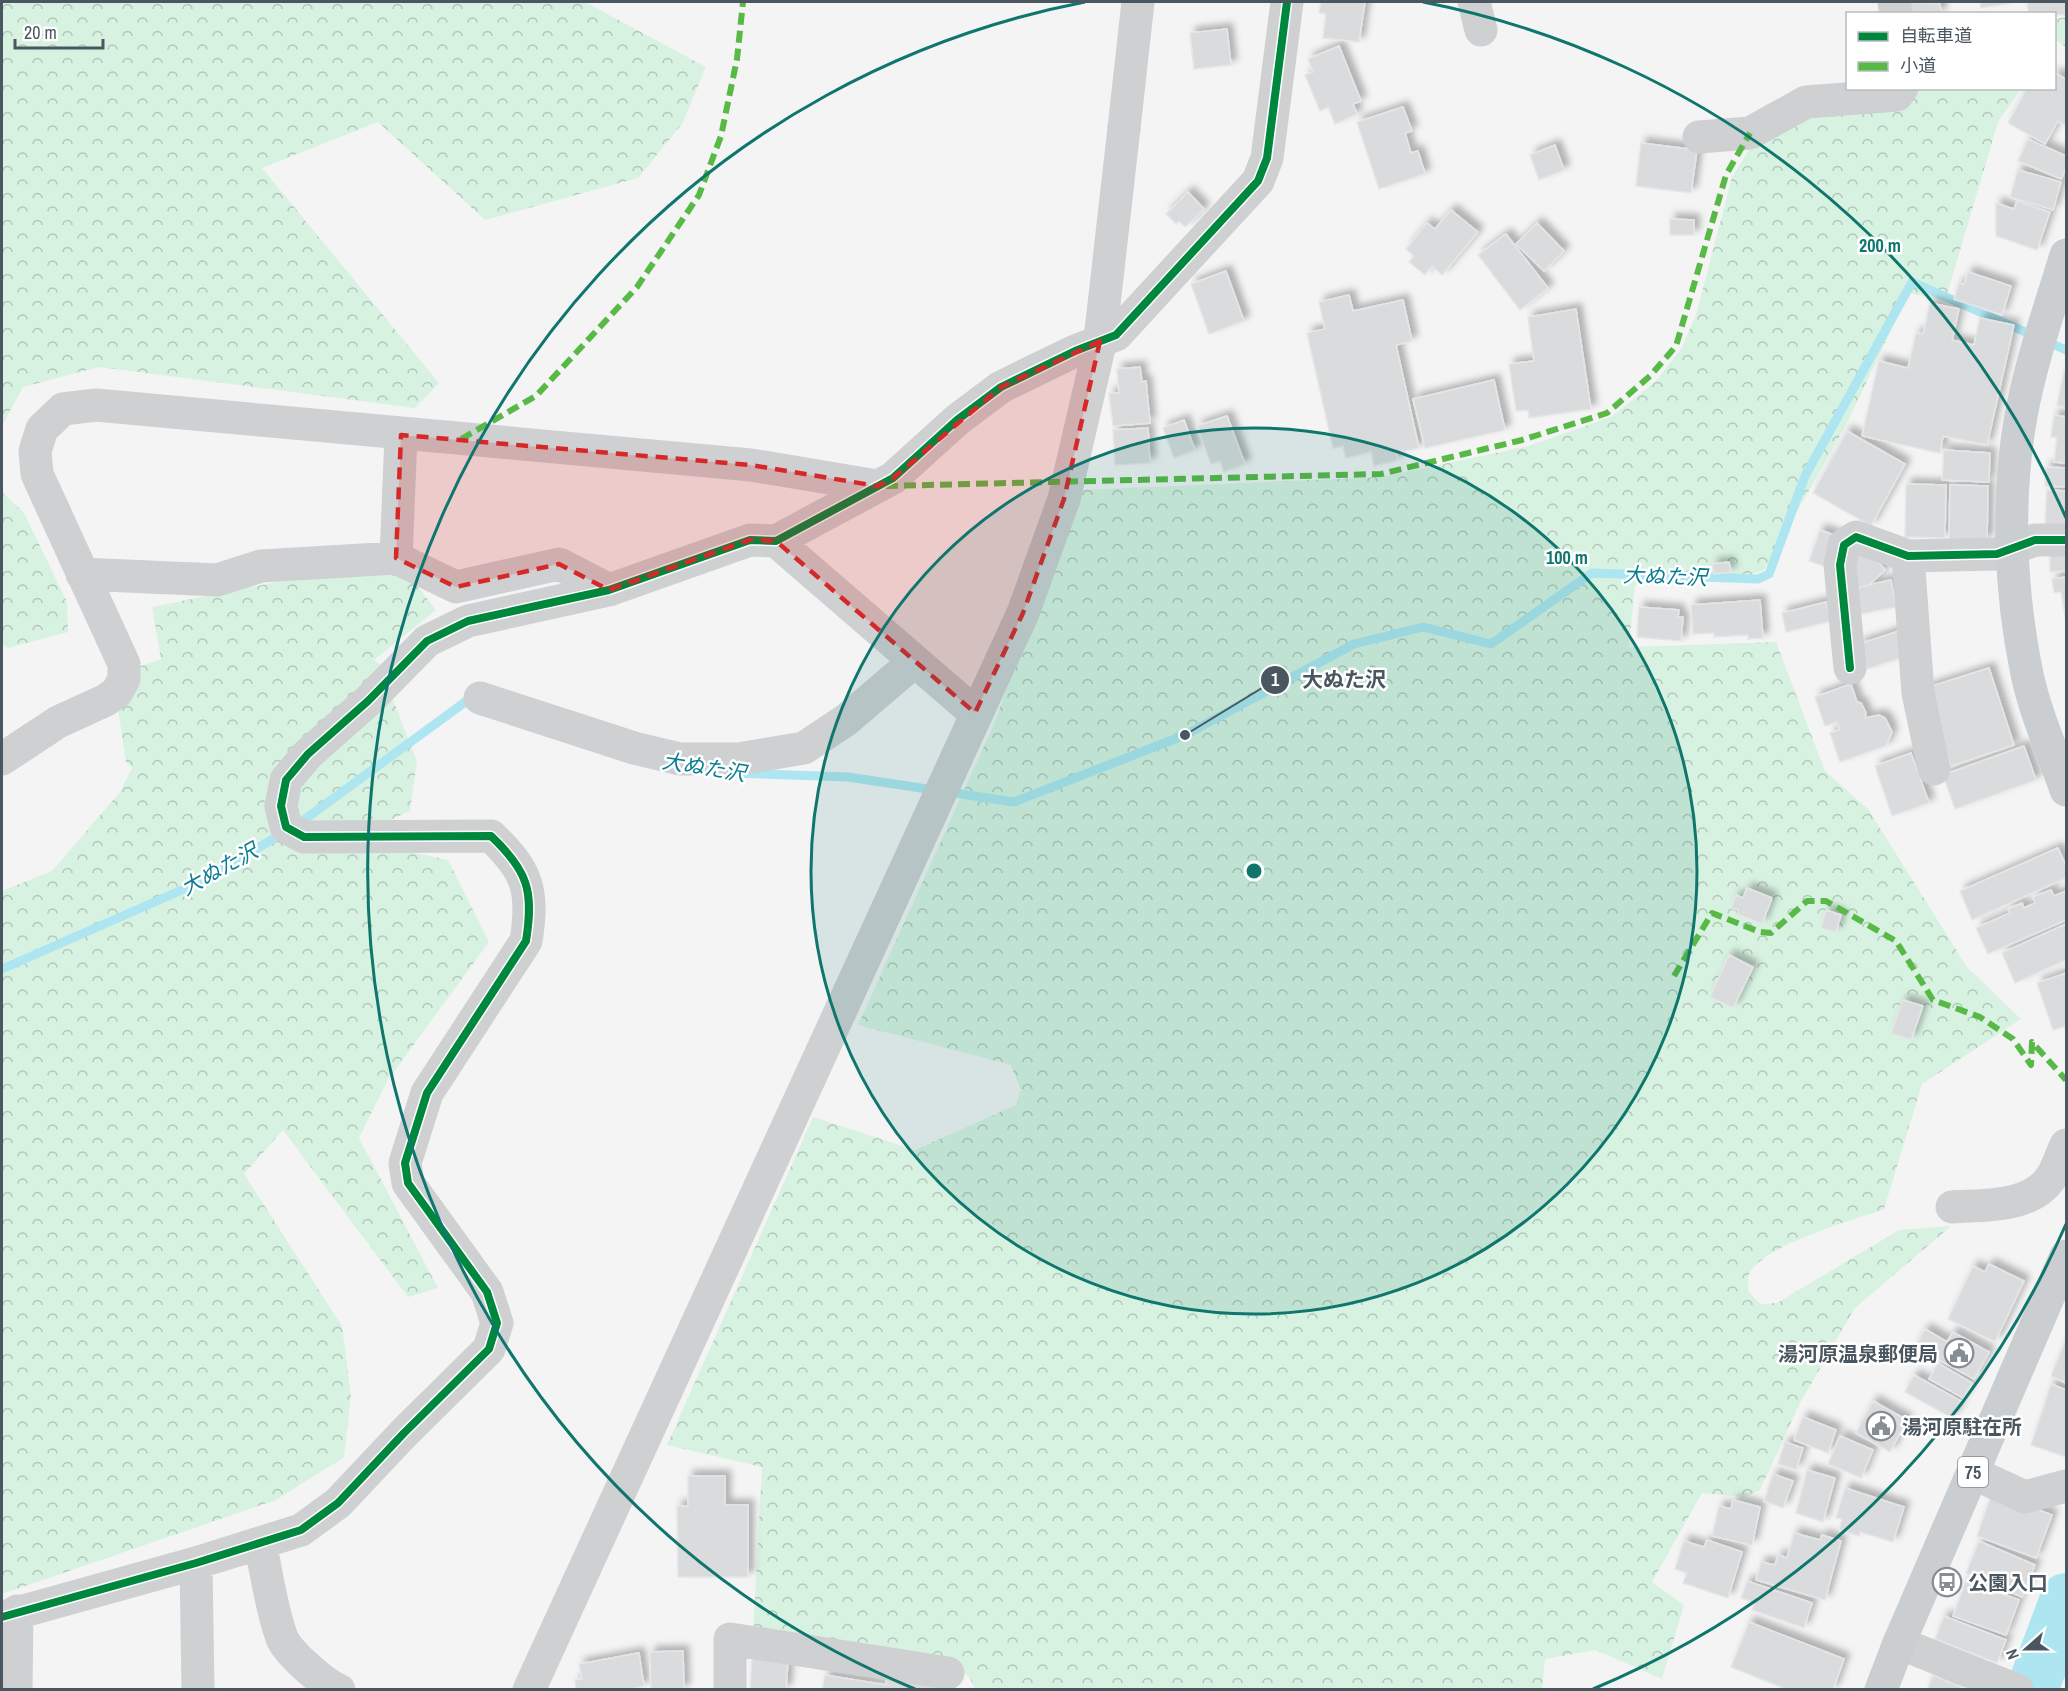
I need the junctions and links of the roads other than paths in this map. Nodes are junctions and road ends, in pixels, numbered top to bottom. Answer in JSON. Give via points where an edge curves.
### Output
{"nodes":[{"id":1,"x":1138,"y":2,"type":"edge"},
{"id":2,"x":1287,"y":2,"type":"edge"},
{"id":3,"x":1901,"y":90,"type":"edge"},
{"id":4,"x":1699,"y":137,"type":"dead end"},
{"id":5,"x":2067,"y":255,"type":"edge"},
{"id":6,"x":401,"y":435,"type":"junction"},
{"id":7,"x":877,"y":486,"type":"junction"},
{"id":8,"x":2067,"y":540,"type":"edge"},
{"id":9,"x":776,"y":542,"type":"junction"},
{"id":10,"x":2013,"y":547,"type":"junction"},
{"id":11,"x":1908,"y":556,"type":"junction"},
{"id":12,"x":396,"y":558,"type":"junction"},
{"id":13,"x":82,"y":574,"type":"junction"},
{"id":14,"x":609,"y":590,"type":"junction"},
{"id":15,"x":915,"y":661,"type":"junction"},
{"id":16,"x":1850,"y":668,"type":"dead end"},
{"id":17,"x":480,"y":698,"type":"dead end"},
{"id":18,"x":975,"y":713,"type":"junction"},
{"id":19,"x":2,"y":759,"type":"edge"},
{"id":20,"x":1934,"y":769,"type":"dead end"},
{"id":21,"x":2067,"y":790,"type":"edge"},
{"id":22,"x":2067,"y":1145,"type":"edge"},
{"id":23,"x":1952,"y":1207,"type":"dead end"},
{"id":24,"x":2067,"y":1256,"type":"edge"},
{"id":25,"x":1973,"y":1473,"type":"junction"},
{"id":26,"x":2067,"y":1486,"type":"edge"},
{"id":27,"x":260,"y":1543,"type":"junction"},
{"id":28,"x":196,"y":1563,"type":"junction"},
{"id":29,"x":9,"y":1614,"type":"edge"},
{"id":30,"x":1899,"y":1643,"type":"junction"},
{"id":31,"x":948,"y":1673,"type":"dead end"},
{"id":32,"x":2005,"y":1684,"type":"edge"},
{"id":33,"x":16,"y":1689,"type":"edge"},
{"id":34,"x":198,"y":1689,"type":"edge"},
{"id":35,"x":339,"y":1689,"type":"edge"},
{"id":36,"x":529,"y":1689,"type":"edge"},
{"id":37,"x":730,"y":1689,"type":"edge"},
{"id":38,"x":1881,"y":1689,"type":"edge"}],
"edges":[{"from":1,"to":18,"type":"street","bridge":true,"via":[[1099,348],[1065,500],[1023,613]]},
{"from":2,"to":7,"type":"street","via":[[1267,158],[1258,181],[1116,335],[1001,387],[957,420],[893,478]]},
{"from":3,"to":4,"type":"street","via":[[1897,95],[1806,102],[1750,133]]},
{"from":5,"to":10,"type":"main road","via":[[2032,367],[2021,418],[2014,481]]},
{"from":6,"to":7,"type":"street","via":[[751,465]]},
{"from":6,"to":12,"type":"street"},
{"from":6,"to":13,"type":"street","via":[[96,405],[63,410],[42,429],[35,451],[37,474]]},
{"from":7,"to":9,"type":"street"},
{"from":8,"to":10,"type":"street","via":[[2035,540]]},
{"from":9,"to":14,"type":"street","via":[[750,540]]},
{"from":9,"to":15,"type":"street"},
{"from":10,"to":11,"type":"street","via":[[1997,554]]},
{"from":10,"to":21,"type":"main road","via":[[2027,676]]},
{"from":11,"to":16,"type":"street","via":[[1856,537],[1844,545],[1840,565]]},
{"from":11,"to":20,"type":"street","via":[[1918,693]]},
{"from":12,"to":13,"type":"street","via":[[261,566],[217,580]]},
{"from":12,"to":14,"type":"street","via":[[456,587],[559,564]]},
{"from":13,"to":19,"type":"street","via":[[124,664],[124,679],[117,692],[106,700],[58,722]]},
{"from":14,"to":27,"type":"street","via":[[468,621],[427,641],[308,754],[286,780],[281,806],[286,827],[304,837],[491,836],[512,856],[525,877],[531,911],[526,941],[427,1093],[405,1163],[408,1183],[488,1292],[497,1323],[489,1349],[338,1503],[301,1530]]},
{"from":15,"to":17,"type":"street","via":[[846,720],[804,748],[738,759],[680,759]]},
{"from":15,"to":18,"type":"street"},
{"from":18,"to":36,"type":"street"},
{"from":22,"to":23,"type":"street","via":[[2050,1179],[2027,1197],[2007,1203]]},
{"from":24,"to":25,"type":"main road","number":"75"},
{"from":25,"to":26,"type":"street","via":[[2025,1497]]},
{"from":25,"to":30,"type":"main road","number":"75"},
{"from":27,"to":28,"type":"street"},
{"from":27,"to":35,"type":"street","via":[[282,1640],[307,1667]]},
{"from":28,"to":29,"type":"street"},
{"from":28,"to":34,"type":"street"},
{"from":29,"to":33,"type":"street"},
{"from":30,"to":32,"type":"street"},
{"from":30,"to":38,"type":"main road","number":"75"},
{"from":31,"to":37,"type":"street","via":[[730,1639]]}]}
